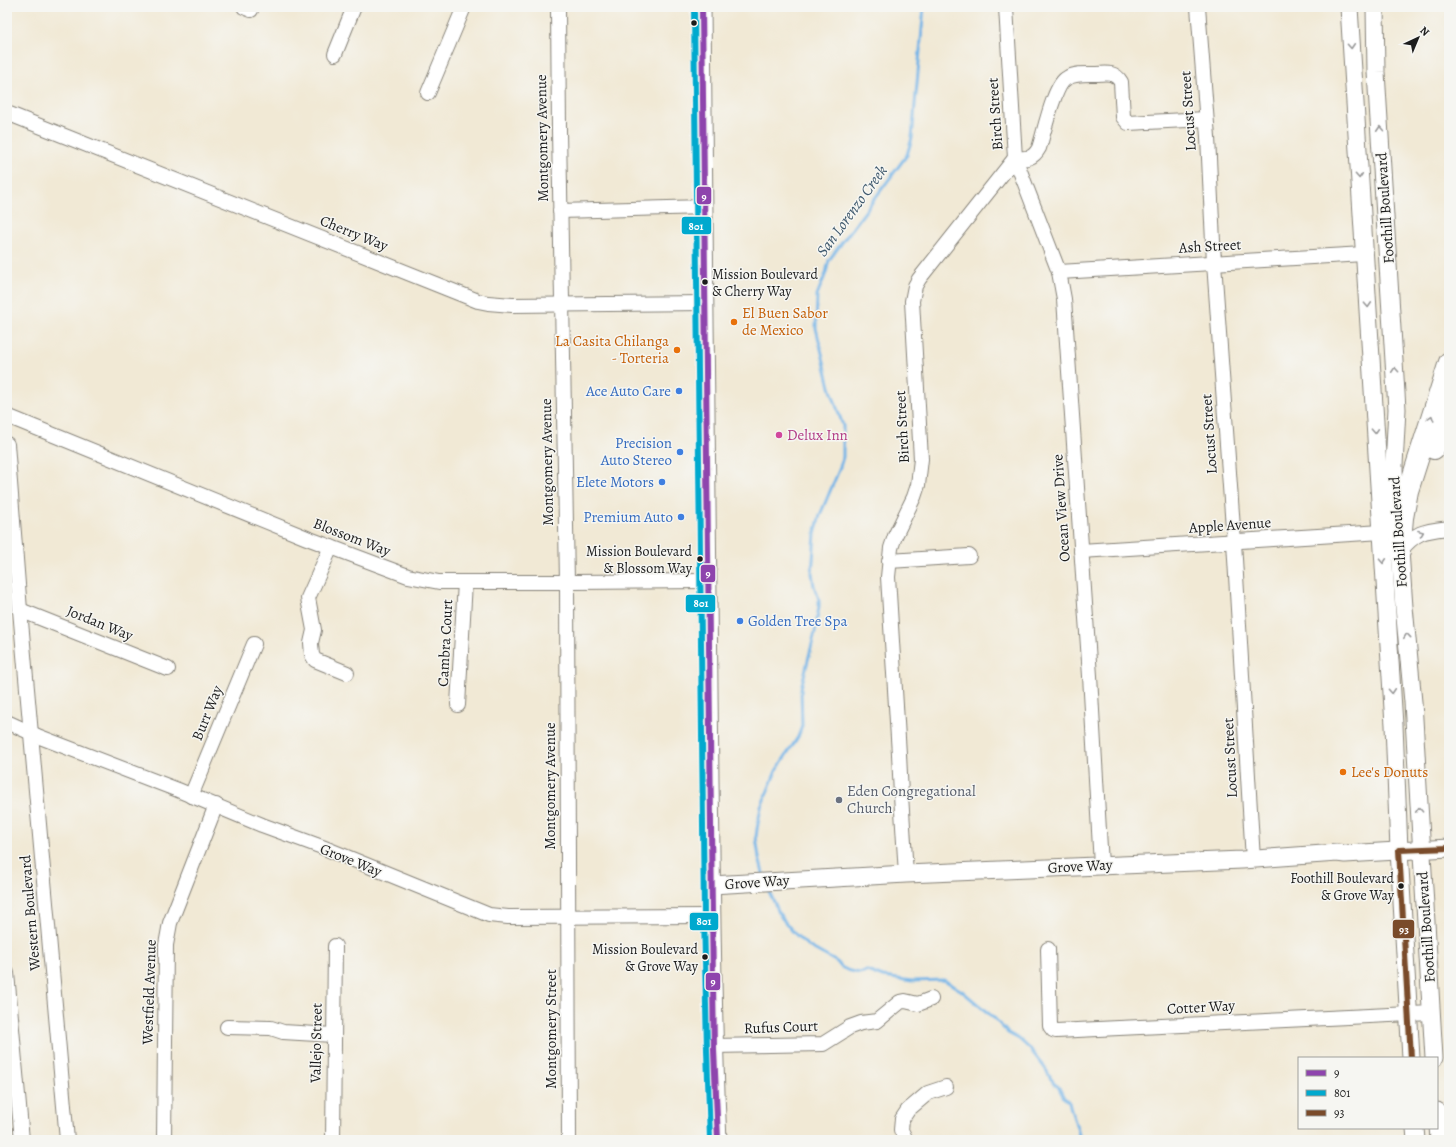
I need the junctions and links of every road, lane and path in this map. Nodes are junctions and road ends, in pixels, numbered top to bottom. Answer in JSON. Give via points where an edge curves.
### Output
{"nodes":[{"id":1,"x":354,"y":7,"type":"edge"},
{"id":2,"x":464,"y":7,"type":"edge"},
{"id":3,"x":558,"y":7,"type":"edge"},
{"id":4,"x":702,"y":7,"type":"edge"},
{"id":5,"x":1006,"y":7,"type":"edge"},
{"id":6,"x":1198,"y":7,"type":"edge"},
{"id":7,"x":1349,"y":7,"type":"edge"},
{"id":8,"x":1364,"y":7,"type":"edge"},
{"id":9,"x":1375,"y":7,"type":"edge"},
{"id":10,"x":1376,"y":43,"type":"junction"},
{"id":11,"x":335,"y":54,"type":"dead end"},
{"id":12,"x":428,"y":93,"type":"dead end"},
{"id":13,"x":7,"y":113,"type":"edge"},
{"id":14,"x":1206,"y":118,"type":"junction"},
{"id":15,"x":1015,"y":158,"type":"junction"},
{"id":16,"x":704,"y":207,"type":"junction"},
{"id":17,"x":560,"y":211,"type":"junction"},
{"id":18,"x":1364,"y":254,"type":"junction"},
{"id":19,"x":1214,"y":262,"type":"junction"},
{"id":20,"x":1059,"y":272,"type":"junction"},
{"id":21,"x":705,"y":303,"type":"junction"},
{"id":22,"x":562,"y":304,"type":"junction"},
{"id":23,"x":1449,"y":362,"type":"edge"},
{"id":24,"x":1449,"y":412,"type":"edge"},
{"id":25,"x":7,"y":416,"type":"edge"},
{"id":26,"x":7,"y":444,"type":"edge"},
{"id":27,"x":1449,"y":528,"type":"edge"},
{"id":28,"x":1382,"y":532,"type":"junction"},
{"id":29,"x":1234,"y":542,"type":"junction"},
{"id":30,"x":331,"y":547,"type":"junction"},
{"id":31,"x":1081,"y":551,"type":"junction"},
{"id":32,"x":1400,"y":551,"type":"junction"},
{"id":33,"x":970,"y":556,"type":"dead end"},
{"id":34,"x":889,"y":562,"type":"junction"},
{"id":35,"x":707,"y":581,"type":"junction"},
{"id":36,"x":465,"y":582,"type":"junction"},
{"id":37,"x":567,"y":582,"type":"junction"},
{"id":38,"x":20,"y":610,"type":"junction"},
{"id":39,"x":254,"y":644,"type":"dead end"},
{"id":40,"x":168,"y":669,"type":"dead end"},
{"id":41,"x":347,"y":673,"type":"dead end"},
{"id":42,"x":458,"y":705,"type":"dead end"},
{"id":43,"x":7,"y":722,"type":"edge"},
{"id":44,"x":32,"y":733,"type":"junction"},
{"id":45,"x":191,"y":796,"type":"junction"},
{"id":46,"x":216,"y":805,"type":"junction"},
{"id":47,"x":1449,"y":848,"type":"edge"},
{"id":48,"x":1421,"y":849,"type":"junction"},
{"id":49,"x":1399,"y":850,"type":"junction"},
{"id":50,"x":1253,"y":860,"type":"junction"},
{"id":51,"x":1101,"y":865,"type":"junction"},
{"id":52,"x":906,"y":874,"type":"junction"},
{"id":53,"x":711,"y":885,"type":"junction"},
{"id":54,"x":711,"y":916,"type":"junction"},
{"id":55,"x":567,"y":917,"type":"junction"},
{"id":56,"x":335,"y":946,"type":"dead end"},
{"id":57,"x":1048,"y":949,"type":"dead end"},
{"id":58,"x":7,"y":973,"type":"edge"},
{"id":59,"x":931,"y":999,"type":"dead end"},
{"id":60,"x":9,"y":1012,"type":"edge"},
{"id":61,"x":1431,"y":1013,"type":"junction"},
{"id":62,"x":1408,"y":1015,"type":"junction"},
{"id":63,"x":227,"y":1027,"type":"dead end"},
{"id":64,"x":333,"y":1034,"type":"junction"},
{"id":65,"x":713,"y":1046,"type":"junction"},
{"id":66,"x":1411,"y":1057,"type":"edge"},
{"id":67,"x":1434,"y":1057,"type":"edge"},
{"id":68,"x":946,"y":1087,"type":"dead end"},
{"id":69,"x":1438,"y":1126,"type":"edge"},
{"id":70,"x":1415,"y":1129,"type":"edge"},
{"id":71,"x":22,"y":1140,"type":"edge"},
{"id":72,"x":67,"y":1140,"type":"edge"},
{"id":73,"x":164,"y":1140,"type":"edge"},
{"id":74,"x":333,"y":1140,"type":"edge"},
{"id":75,"x":568,"y":1140,"type":"edge"},
{"id":76,"x":718,"y":1140,"type":"edge"},
{"id":77,"x":906,"y":1140,"type":"edge"},
{"id":78,"x":1416,"y":1140,"type":"edge"},
{"id":79,"x":1439,"y":1140,"type":"edge"}],
"edges":[{"from":1,"to":11,"type":"street"},
{"from":2,"to":12,"type":"street"},
{"from":3,"to":17,"type":"street","name":"Montgomery Avenue"},
{"from":4,"to":16,"type":"main road"},
{"from":5,"to":15,"type":"street","name":"Birch Street"},
{"from":6,"to":14,"type":"street","name":"Locust Street"},
{"from":7,"to":18,"type":"main road","name":"Foothill Boulevard","one_way":true},
{"from":8,"to":10,"type":"main road","name":"Foothill Boulevard"},
{"from":9,"to":10,"type":"main road"},
{"from":32,"to":10,"type":"main road","name":"Foothill Boulevard","one_way":true,"via":[[1394,482],[1397,402]]},
{"from":13,"to":22,"type":"street","name":"Cherry Way","via":[[478,301]]},
{"from":14,"to":15,"type":"street","via":[[1128,123],[1123,117],[1121,82],[1118,78],[1110,73],[1074,75],[1064,80],[1057,89],[1036,153],[1028,159]]},
{"from":14,"to":19,"type":"street","name":"Locust Street"},
{"from":15,"to":20,"type":"street","name":"Ocean View Drive"},
{"from":15,"to":34,"type":"street","name":"Birch Street","via":[[915,286],[912,301],[921,473],[914,497],[895,536]]},
{"from":16,"to":17,"type":"street"},
{"from":16,"to":21,"type":"main road"},
{"from":17,"to":22,"type":"street","name":"Montgomery Avenue"},
{"from":18,"to":19,"type":"street","name":"Ash Street"},
{"from":18,"to":28,"type":"main road","name":"Foothill Boulevard","one_way":true},
{"from":19,"to":20,"type":"street","name":"Ash Street"},
{"from":19,"to":29,"type":"street","name":"Locust Street"},
{"from":20,"to":31,"type":"street","name":"Ocean View Drive","via":[[1064,299]]},
{"from":21,"to":22,"type":"street","name":"Cherry Way"},
{"from":21,"to":35,"type":"main road"},
{"from":22,"to":37,"type":"street","name":"Montgomery Avenue"},
{"from":32,"to":23,"type":"highway","one_way":true,"via":[[1408,491]]},
{"from":24,"to":32,"type":"highway","via":[[1417,489]]},
{"from":25,"to":30,"type":"street","name":"Blossom Way"},
{"from":26,"to":38,"type":"street","name":"Western Boulevard"},
{"from":32,"to":27,"type":"street","one_way":true,"via":[[1416,535]]},
{"from":28,"to":29,"type":"street","name":"Apple Avenue"},
{"from":28,"to":49,"type":"main road","name":"Foothill Boulevard","one_way":true},
{"from":29,"to":31,"type":"street","name":"Apple Avenue"},
{"from":29,"to":50,"type":"street","name":"Locust Street"},
{"from":30,"to":36,"type":"street","name":"Blossom Way","via":[[408,576],[439,582]]},
{"from":30,"to":41,"type":"street","via":[[308,598],[314,630],[311,642],[312,655],[315,660]]},
{"from":31,"to":51,"type":"street","name":"Ocean View Drive"},
{"from":48,"to":32,"type":"main road","name":"Foothill Boulevard","one_way":true,"via":[[1413,702]]},
{"from":33,"to":34,"type":"street"},
{"from":34,"to":52,"type":"street","name":"Birch Street","via":[[889,599]]},
{"from":35,"to":37,"type":"street","name":"Blossom Way"},
{"from":35,"to":53,"type":"main road"},
{"from":36,"to":37,"type":"street","name":"Blossom Way"},
{"from":36,"to":42,"type":"street","name":"Cambra Court"},
{"from":37,"to":55,"type":"street","name":"Montgomery Avenue"},
{"from":38,"to":40,"type":"street","name":"Jordan Way"},
{"from":38,"to":44,"type":"street","name":"Western Boulevard"},
{"from":39,"to":45,"type":"street","name":"Burr Way"},
{"from":43,"to":44,"type":"street","name":"Grove Way"},
{"from":44,"to":45,"type":"street","name":"Grove Way"},
{"from":44,"to":72,"type":"street","name":"Western Boulevard"},
{"from":45,"to":46,"type":"street","name":"Grove Way"},
{"from":46,"to":55,"type":"street","name":"Grove Way","via":[[482,913],[508,917]]},
{"from":46,"to":73,"type":"street","name":"Westfield Avenue","via":[[170,923],[166,945]]},
{"from":47,"to":48,"type":"main road","name":"Grove Way"},
{"from":48,"to":49,"type":"main road","name":"Grove Way"},
{"from":48,"to":61,"type":"main road","name":"Foothill Boulevard"},
{"from":49,"to":50,"type":"main road","name":"Grove Way"},
{"from":49,"to":62,"type":"main road","name":"Foothill Boulevard"},
{"from":50,"to":51,"type":"main road","name":"Grove Way"},
{"from":51,"to":52,"type":"main road","name":"Grove Way"},
{"from":52,"to":53,"type":"main road","name":"Grove Way"},
{"from":53,"to":54,"type":"main road"},
{"from":54,"to":55,"type":"street","name":"Grove Way"},
{"from":54,"to":65,"type":"main road"},
{"from":55,"to":75,"type":"street","name":"Montgomery Street"},
{"from":56,"to":64,"type":"street","name":"Vallejo Street"},
{"from":57,"to":62,"type":"street","name":"Cotter Way","via":[[1050,1026],[1056,1031]]},
{"from":58,"to":60,"type":"street","name":"Western Boulevard"},
{"from":59,"to":65,"type":"street","name":"Rufus Court","via":[[918,1004],[900,1002],[877,1020],[856,1024],[823,1044]]},
{"from":60,"to":71,"type":"street","name":"Western Boulevard"},
{"from":61,"to":62,"type":"street","name":"Cotter Way"},
{"from":61,"to":67,"type":"main road","name":"Foothill Boulevard"},
{"from":62,"to":66,"type":"main road","name":"Foothill Boulevard"},
{"from":63,"to":64,"type":"street"},
{"from":64,"to":74,"type":"street","name":"Vallejo Street"},
{"from":65,"to":76,"type":"main road"},
{"from":68,"to":77,"type":"street","via":[[928,1093],[908,1110],[902,1119],[901,1130]]},
{"from":69,"to":79,"type":"main road"},
{"from":70,"to":78,"type":"main road"}]}
